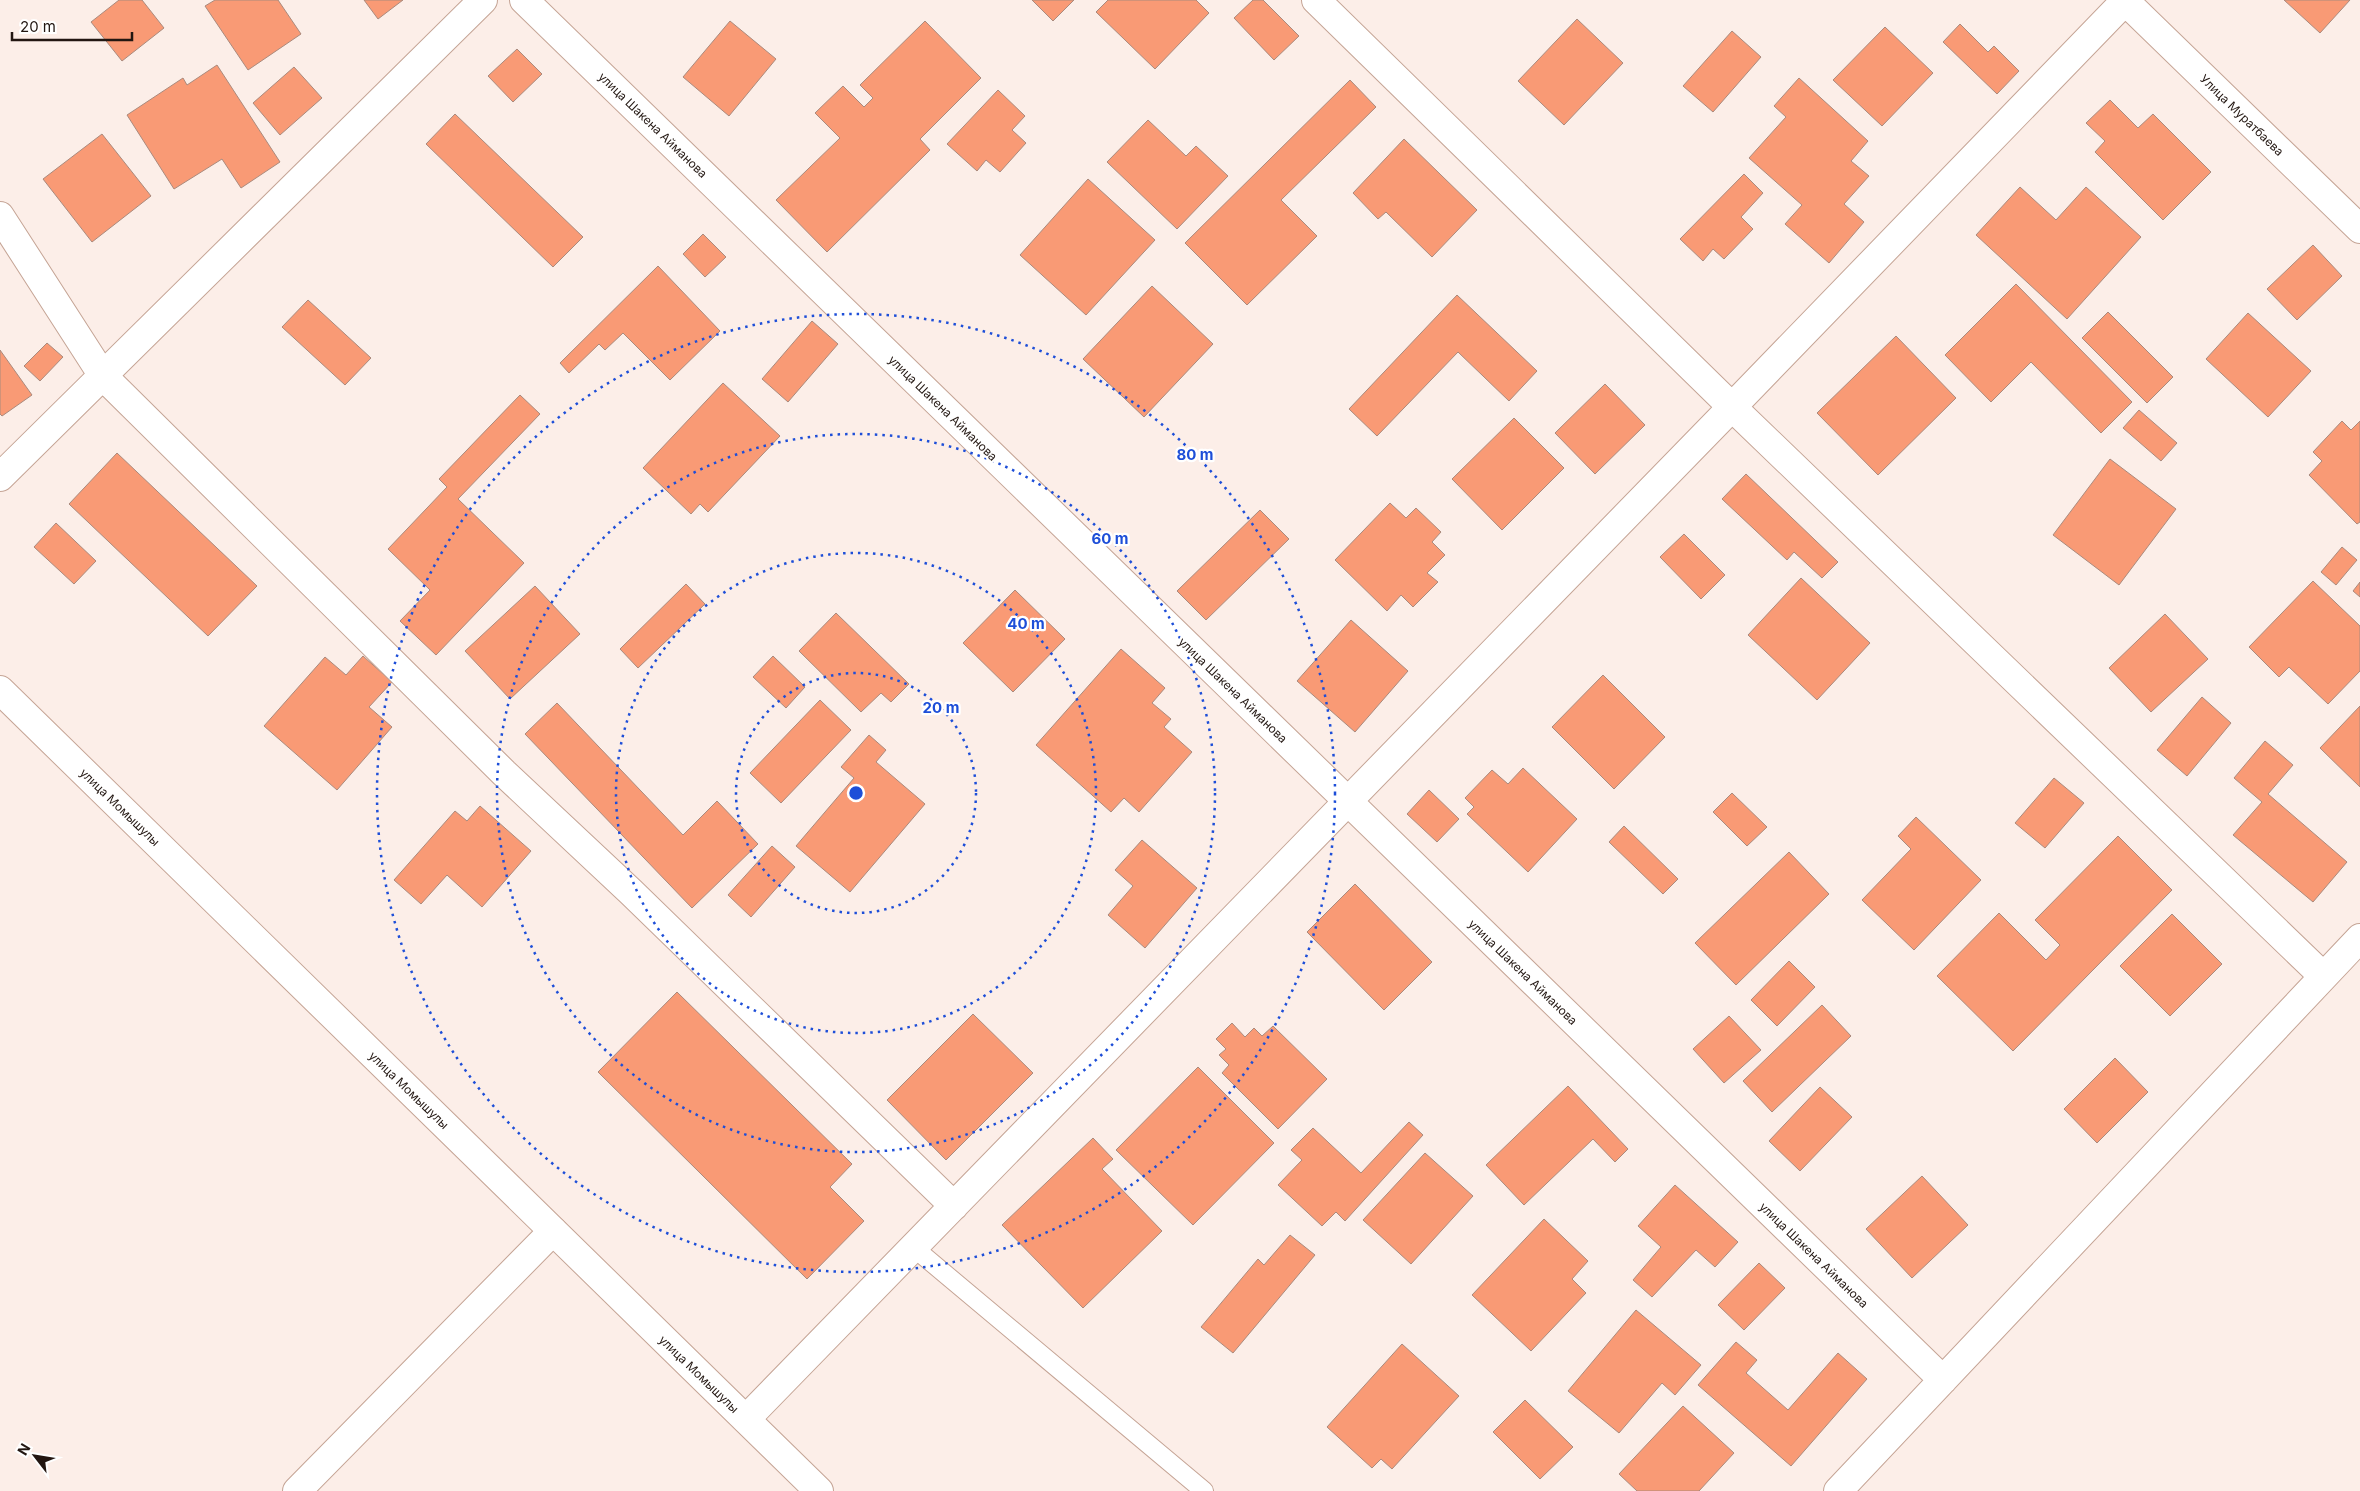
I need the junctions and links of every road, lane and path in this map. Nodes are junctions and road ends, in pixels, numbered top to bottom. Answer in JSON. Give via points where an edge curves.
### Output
{"nodes":[{"id":1,"x":483,"y":0,"type":"edge"},
{"id":2,"x":524,"y":0,"type":"edge"},
{"id":3,"x":1316,"y":0,"type":"edge"},
{"id":4,"x":2125,"y":0,"type":"edge"},
{"id":5,"x":0,"y":216,"type":"edge"},
{"id":6,"x":2360,"y":229,"type":"edge"},
{"id":7,"x":103,"y":376,"type":"junction"},
{"id":8,"x":1732,"y":407,"type":"junction"},
{"id":9,"x":0,"y":478,"type":"edge"},
{"id":10,"x":0,"y":690,"type":"edge"},
{"id":11,"x":1348,"y":802,"type":"junction"},
{"id":12,"x":2360,"y":938,"type":"edge"},
{"id":13,"x":2323,"y":976,"type":"junction"},
{"id":14,"x":954,"y":1206,"type":"junction"},
{"id":15,"x":554,"y":1231,"type":"junction"},
{"id":16,"x":913,"y":1247,"type":"junction"},
{"id":17,"x":1942,"y":1380,"type":"junction"},
{"id":18,"x":746,"y":1419,"type":"junction"},
{"id":19,"x":297,"y":1491,"type":"edge"},
{"id":20,"x":819,"y":1491,"type":"edge"},
{"id":21,"x":1204,"y":1491,"type":"edge"},
{"id":22,"x":1838,"y":1491,"type":"edge"}],
"edges":[{"from":1,"to":7,"type":"street"},
{"from":2,"to":11,"type":"street","name":"улица Шакена Айманова"},
{"from":3,"to":8,"type":"street"},
{"from":4,"to":6,"type":"street","name":"Улица Муратбаева"},
{"from":4,"to":8,"type":"street"},
{"from":5,"to":7,"type":"street"},
{"from":7,"to":9,"type":"street"},
{"from":7,"to":14,"type":"street","via":[[504,773]]},
{"from":8,"to":11,"type":"street"},
{"from":8,"to":13,"type":"street"},
{"from":10,"to":15,"type":"street","name":"улица Момышулы"},
{"from":11,"to":14,"type":"street"},
{"from":11,"to":17,"type":"street","name":"улица Шакена Айманова"},
{"from":12,"to":13,"type":"street"},
{"from":13,"to":17,"type":"street"},
{"from":14,"to":16,"type":"street"},
{"from":15,"to":18,"type":"street","name":"улица Момышулы"},
{"from":15,"to":19,"type":"street"},
{"from":16,"to":18,"type":"street"},
{"from":16,"to":21,"type":"lane"},
{"from":17,"to":22,"type":"street"},
{"from":18,"to":20,"type":"street","name":"улица Момышулы"}]}
